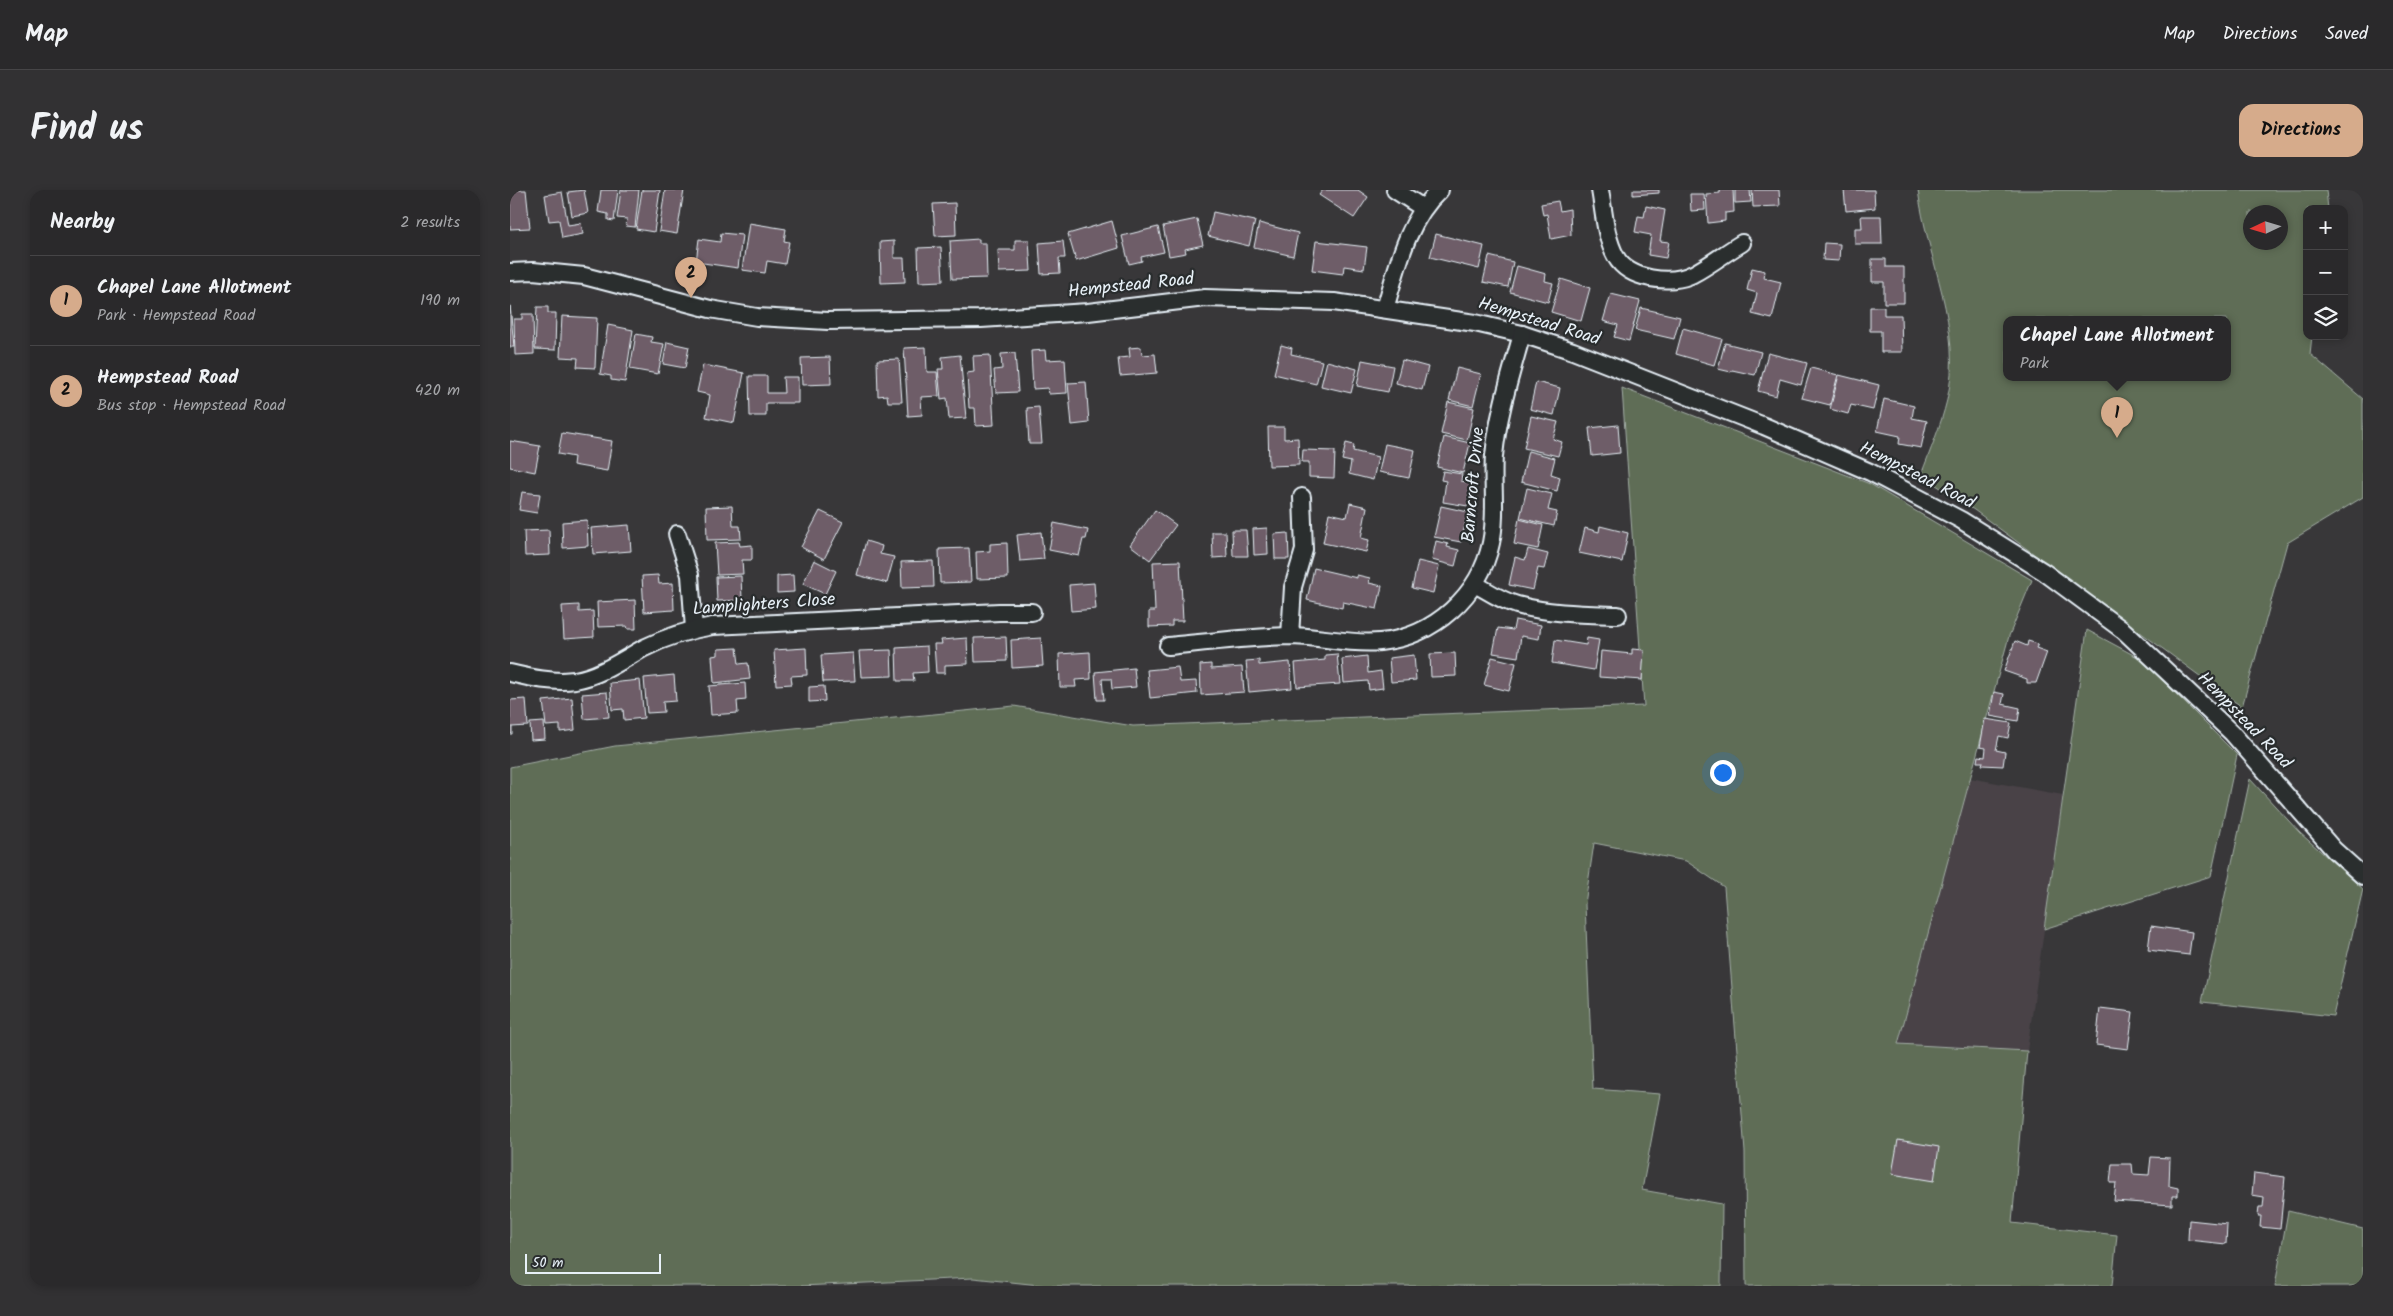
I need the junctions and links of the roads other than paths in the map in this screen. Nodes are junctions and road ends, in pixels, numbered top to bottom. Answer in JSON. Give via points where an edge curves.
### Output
{"nodes":[{"id":1,"x":1395,"y":190,"type":"edge"},
{"id":2,"x":1440,"y":190,"type":"edge"},
{"id":3,"x":1600,"y":190,"type":"edge"},
{"id":4,"x":1423,"y":208,"type":"junction"},
{"id":5,"x":1742,"y":244,"type":"dead end"},
{"id":6,"x":510,"y":272,"type":"edge"},
{"id":7,"x":1385,"y":309,"type":"junction"},
{"id":8,"x":1522,"y":334,"type":"junction"},
{"id":9,"x":1302,"y":497,"type":"dead end"},
{"id":10,"x":677,"y":534,"type":"dead end"},
{"id":11,"x":1476,"y":584,"type":"junction"},
{"id":12,"x":1032,"y":612,"type":"dead end"},
{"id":13,"x":1618,"y":616,"type":"dead end"},
{"id":14,"x":694,"y":629,"type":"junction"},
{"id":15,"x":1290,"y":636,"type":"junction"},
{"id":16,"x":1168,"y":646,"type":"dead end"},
{"id":17,"x":510,"y":674,"type":"edge"},
{"id":18,"x":2363,"y":876,"type":"edge"}],
"edges":[{"from":1,"to":4,"type":"street"},
{"from":2,"to":4,"type":"street"},
{"from":3,"to":5,"type":"street","via":[[1612,249],[1617,259],[1636,274],[1655,279],[1691,275]]},
{"from":4,"to":7,"type":"street","via":[[1405,244]]},
{"from":6,"to":7,"type":"street","name":"Hempstead Road","via":[[584,276],[710,309],[757,317],[819,321],[980,319],[1088,312],[1205,298],[1334,302]]},
{"from":7,"to":8,"type":"street","name":"Hempstead Road"},
{"from":8,"to":11,"type":"street","name":"Barncroft Drive","via":[[1496,436],[1491,540]]},
{"from":8,"to":18,"type":"street","name":"Hempstead Road","via":[[1673,390],[1870,472],[1961,520],[2044,572],[2124,632],[2225,726],[2334,850]]},
{"from":9,"to":15,"type":"street","via":[[1304,550],[1293,587]]},
{"from":10,"to":14,"type":"street","via":[[690,575]]},
{"from":11,"to":13,"type":"street","via":[[1516,605]]},
{"from":11,"to":15,"type":"street","name":"Barncroft Drive","via":[[1458,605],[1431,626],[1398,639],[1365,642]]},
{"from":12,"to":14,"type":"street","name":"Lamplighters Close"},
{"from":14,"to":17,"type":"street","name":"Lamplighters Close","via":[[664,639],[603,671],[577,680],[552,681]]},
{"from":15,"to":16,"type":"street","name":"Barncroft Drive"}]}
